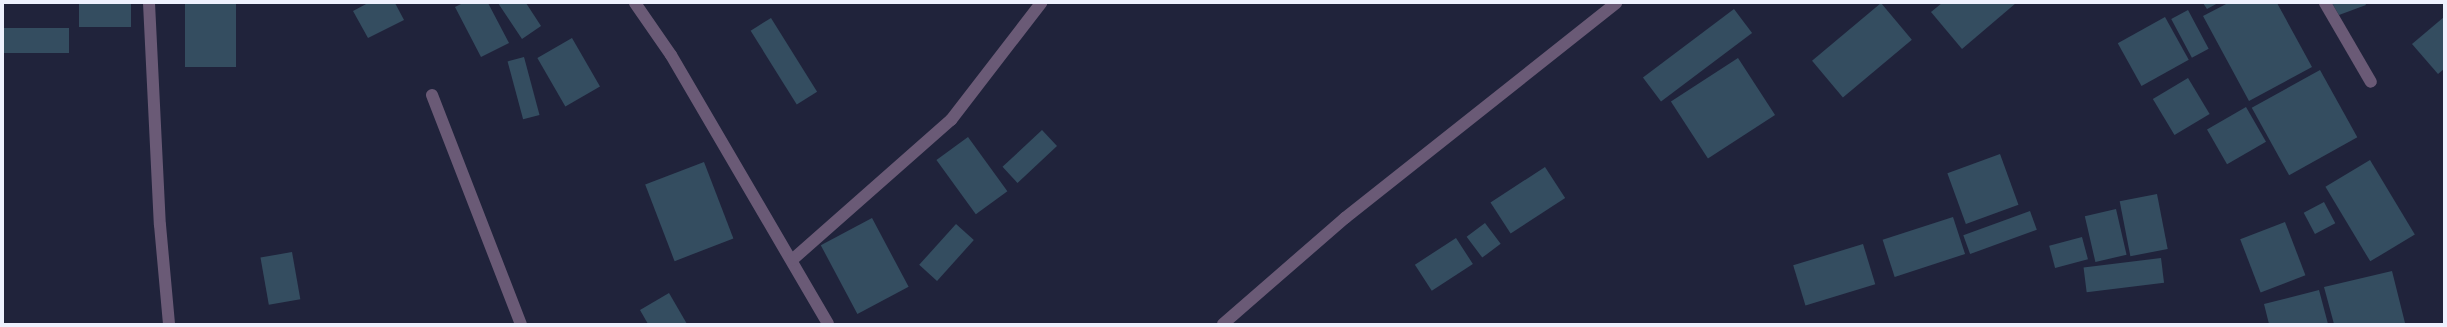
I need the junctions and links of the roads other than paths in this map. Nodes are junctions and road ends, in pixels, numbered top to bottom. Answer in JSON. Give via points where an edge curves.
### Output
{"nodes":[{"id":1,"x":149,"y":3,"type":"edge"},
{"id":2,"x":635,"y":3,"type":"edge"},
{"id":3,"x":1041,"y":3,"type":"edge"},
{"id":4,"x":1616,"y":3,"type":"edge"},
{"id":5,"x":2325,"y":3,"type":"edge"},
{"id":6,"x":2371,"y":82,"type":"dead end"},
{"id":7,"x":432,"y":95,"type":"dead end"},
{"id":8,"x":792,"y":260,"type":"junction"},
{"id":9,"x":169,"y":324,"type":"edge"},
{"id":10,"x":521,"y":324,"type":"edge"},
{"id":11,"x":828,"y":324,"type":"edge"},
{"id":12,"x":1223,"y":324,"type":"edge"}],
"edges":[{"from":1,"to":9,"type":"street","via":[[160,226]]},
{"from":2,"to":8,"type":"street","via":[[671,55]]},
{"from":3,"to":8,"type":"street","via":[[951,120]]},
{"from":4,"to":12,"type":"street","via":[[1345,218]]},
{"from":5,"to":6,"type":"street"},
{"from":7,"to":10,"type":"street"},
{"from":8,"to":11,"type":"street"}]}
